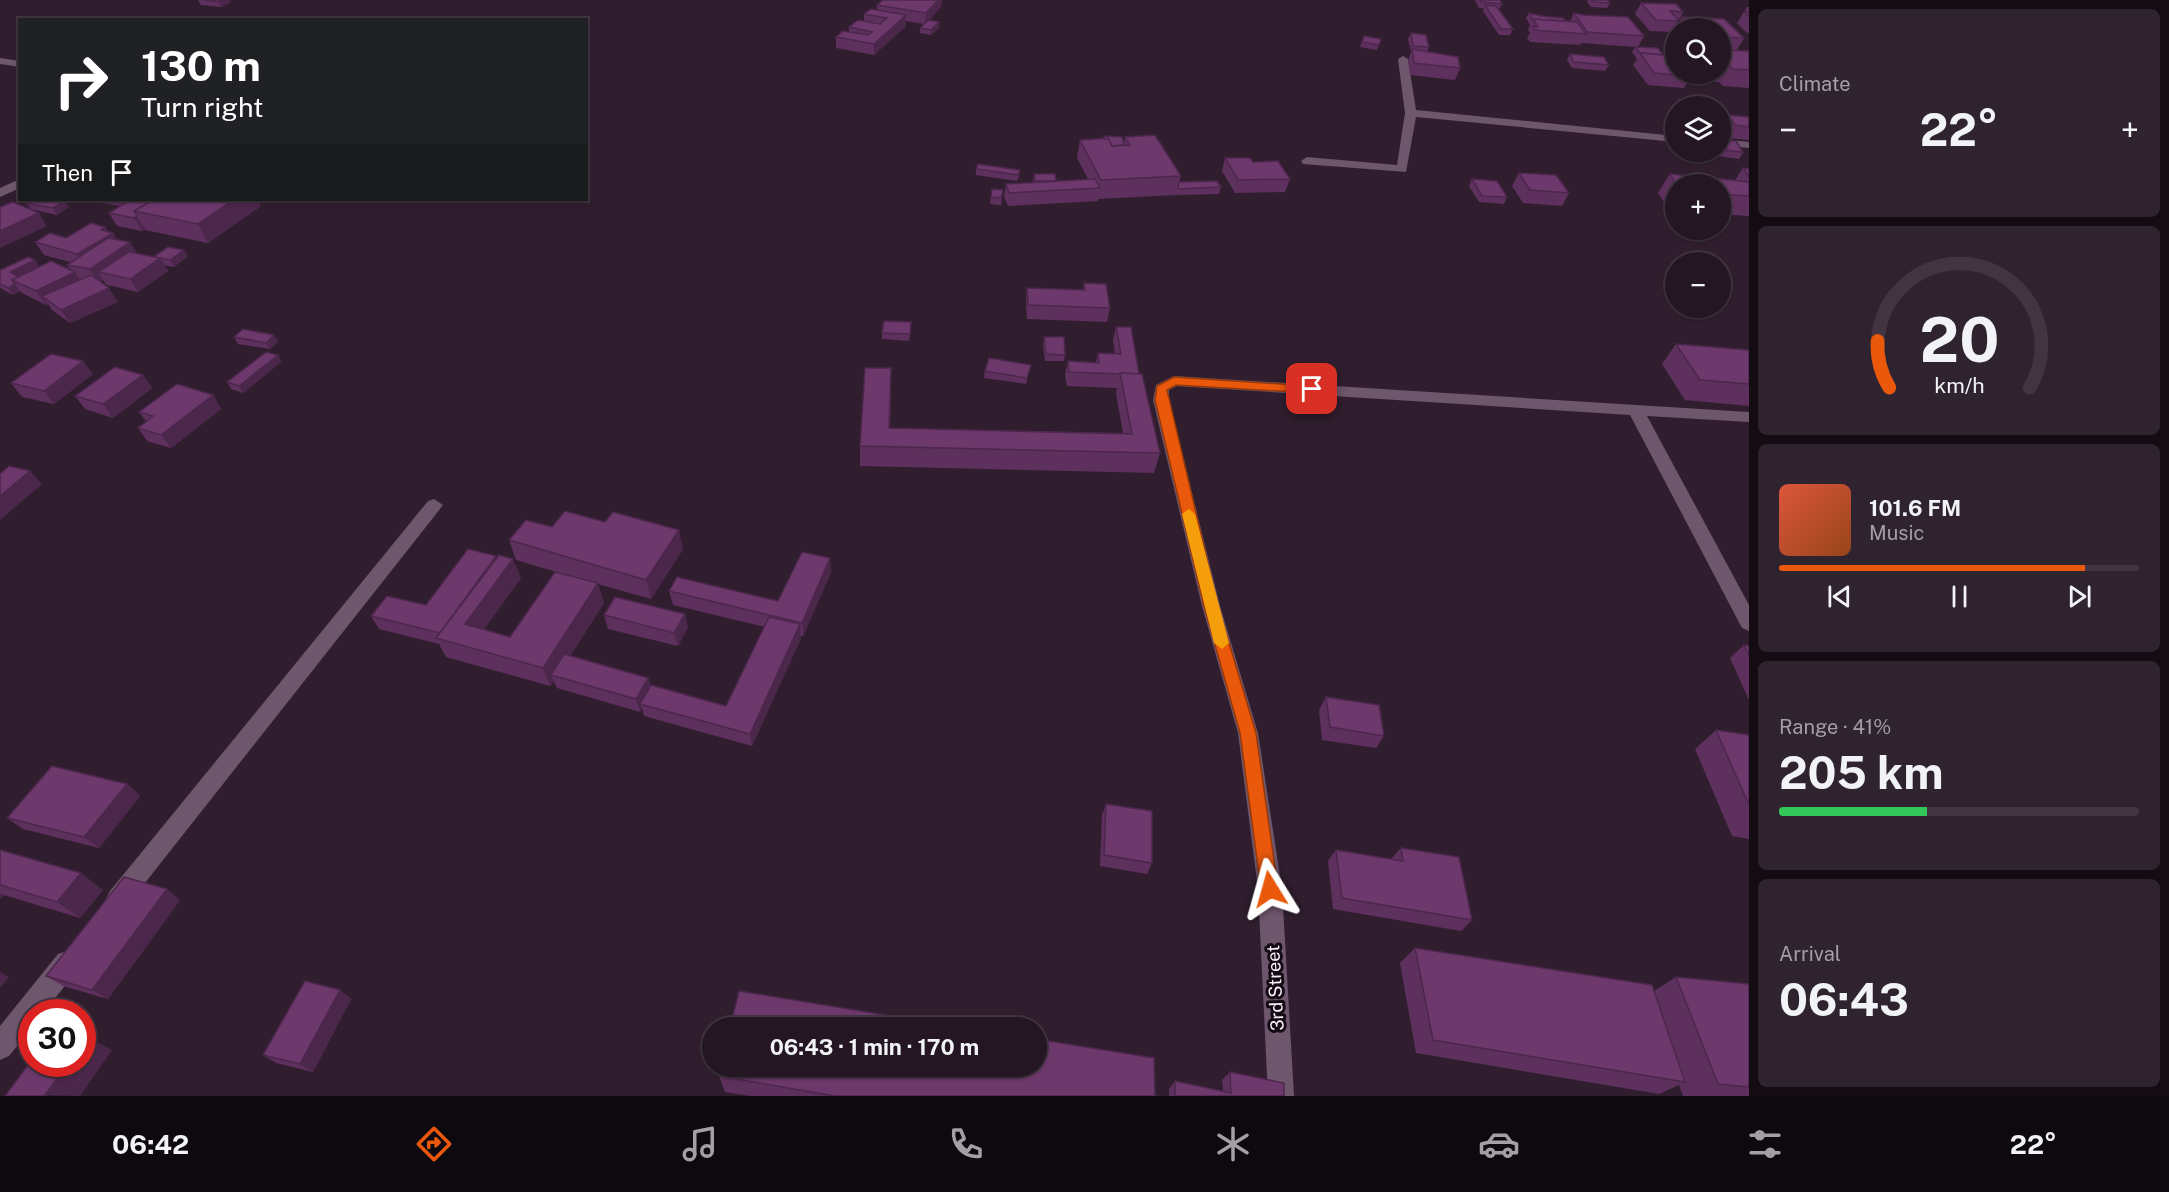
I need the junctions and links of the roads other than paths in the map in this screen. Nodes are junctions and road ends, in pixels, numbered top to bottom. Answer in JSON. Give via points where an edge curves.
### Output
{"nodes":[{"id":1,"x":1403,"y":59,"type":"dead end"},
{"id":2,"x":0,"y":61,"type":"edge"},
{"id":3,"x":18,"y":64,"type":"edge"},
{"id":4,"x":1411,"y":113,"type":"junction"},
{"id":5,"x":1665,"y":138,"type":"edge"},
{"id":6,"x":1731,"y":143,"type":"edge"},
{"id":7,"x":1749,"y":145,"type":"edge"},
{"id":8,"x":1307,"y":161,"type":"dead end"},
{"id":9,"x":18,"y":184,"type":"edge"},
{"id":10,"x":0,"y":193,"type":"edge"},
{"id":11,"x":1635,"y":409,"type":"junction"},
{"id":12,"x":1749,"y":417,"type":"edge"},
{"id":13,"x":434,"y":505,"type":"dead end"},
{"id":14,"x":1749,"y":623,"type":"edge"},
{"id":15,"x":105,"y":916,"type":"edge"},
{"id":16,"x":82,"y":944,"type":"edge"},
{"id":17,"x":0,"y":1047,"type":"edge"},
{"id":18,"x":1281,"y":1096,"type":"edge"}],
"edges":[{"from":1,"to":4,"type":"street"},
{"from":2,"to":3,"type":"street"},
{"from":4,"to":5,"type":"street"},
{"from":4,"to":8,"type":"street","via":[[1402,169]]},
{"from":6,"to":7,"type":"street"},
{"from":9,"to":10,"type":"street"},
{"from":11,"to":12,"type":"street"},
{"from":11,"to":14,"type":"street"},
{"from":11,"to":18,"type":"street","name":"3rd Street","via":[[1174,381],[1161,388],[1211,606],[1248,733],[1270,889]]},
{"from":13,"to":15,"type":"street"},
{"from":16,"to":17,"type":"street"}]}
